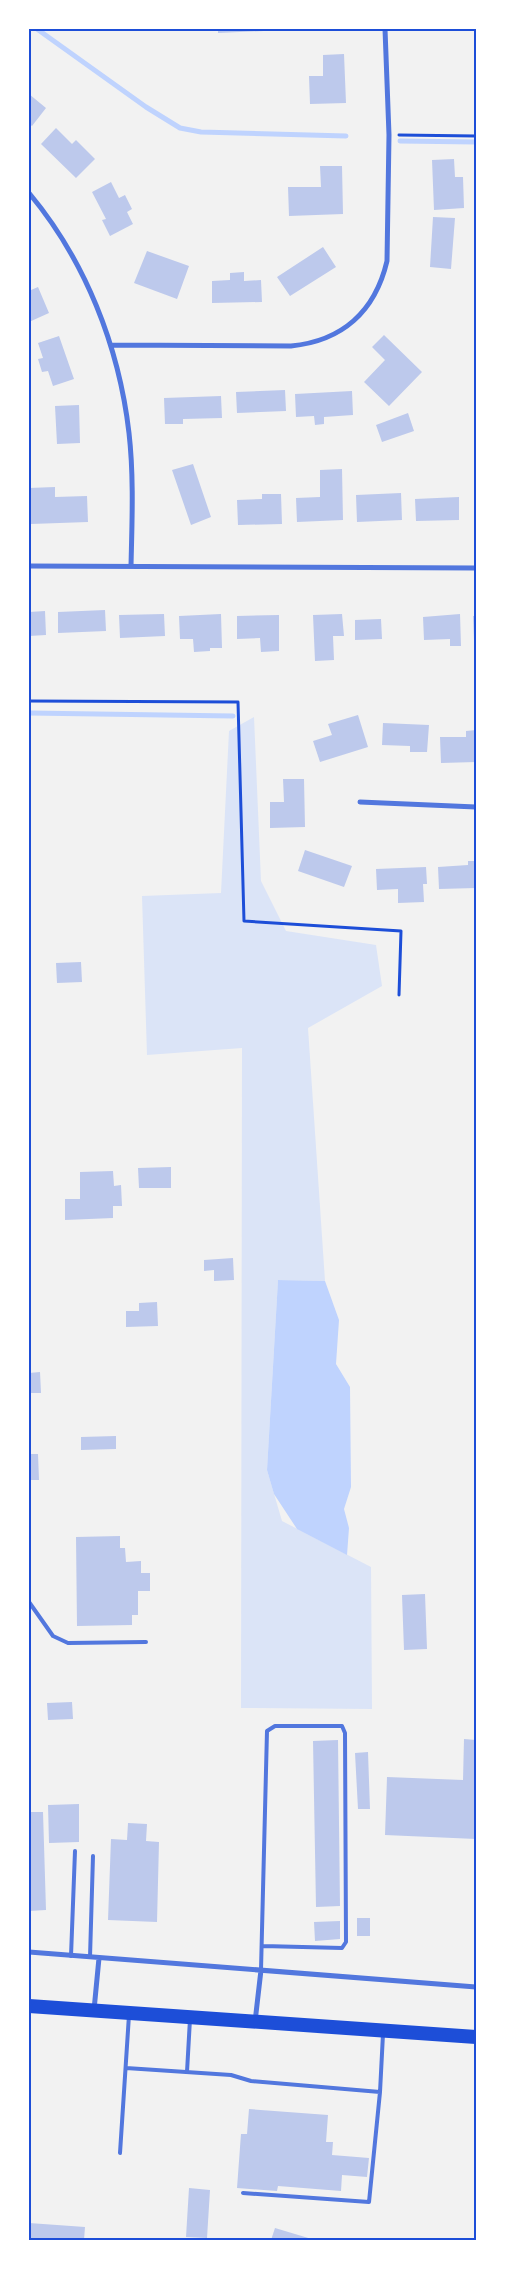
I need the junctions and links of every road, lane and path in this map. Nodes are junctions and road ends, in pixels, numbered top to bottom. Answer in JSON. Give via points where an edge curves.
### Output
{"nodes":[{"id":1,"x":385,"y":29,"type":"edge"},
{"id":2,"x":389,"y":135,"type":"junction"},
{"id":3,"x":476,"y":136,"type":"edge"},
{"id":4,"x":29,"y":193,"type":"edge"},
{"id":5,"x":111,"y":345,"type":"junction"},
{"id":6,"x":29,"y":566,"type":"edge"},
{"id":7,"x":131,"y":566,"type":"junction"},
{"id":8,"x":476,"y":568,"type":"edge"},
{"id":9,"x":29,"y":701,"type":"edge"},
{"id":10,"x":360,"y":802,"type":"dead end"},
{"id":11,"x":476,"y":806,"type":"edge"},
{"id":12,"x":399,"y":995,"type":"dead end"},
{"id":13,"x":29,"y":1602,"type":"edge"},
{"id":14,"x":146,"y":1642,"type":"dead end"},
{"id":15,"x":75,"y":1851,"type":"dead end"},
{"id":16,"x":94,"y":1856,"type":"dead end"},
{"id":17,"x":263,"y":1946,"type":"junction"},
{"id":18,"x":29,"y":1952,"type":"edge"},
{"id":19,"x":71,"y":1956,"type":"junction"},
{"id":20,"x":90,"y":1957,"type":"junction"},
{"id":21,"x":99,"y":1958,"type":"junction"},
{"id":22,"x":261,"y":1970,"type":"junction"},
{"id":23,"x":476,"y":1987,"type":"edge"},
{"id":24,"x":29,"y":2006,"type":"edge"},
{"id":25,"x":94,"y":2011,"type":"junction"},
{"id":26,"x":130,"y":2013,"type":"junction"},
{"id":27,"x":190,"y":2017,"type":"junction"},
{"id":28,"x":255,"y":2022,"type":"junction"},
{"id":29,"x":383,"y":2031,"type":"junction"},
{"id":30,"x":476,"y":2037,"type":"edge"},
{"id":31,"x":126,"y":2068,"type":"junction"},
{"id":32,"x":187,"y":2072,"type":"junction"},
{"id":33,"x":380,"y":2092,"type":"junction"},
{"id":34,"x":120,"y":2153,"type":"dead end"},
{"id":35,"x":243,"y":2193,"type":"dead end"}],
"edges":[{"from":1,"to":2,"type":"street"},
{"from":2,"to":3,"type":"path"},
{"from":2,"to":5,"type":"street","via":[[382,281],[372,301],[344,329],[326,339],[290,346]]},
{"from":4,"to":5,"type":"street","via":[[70,253],[98,309]]},
{"from":5,"to":7,"type":"street","via":[[129,433]]},
{"from":6,"to":7,"type":"street"},
{"from":7,"to":8,"type":"street"},
{"from":9,"to":12,"type":"path","via":[[238,702],[244,921],[401,931]]},
{"from":10,"to":11,"type":"street"},
{"from":13,"to":14,"type":"lane","via":[[53,1636],[68,1643]]},
{"from":15,"to":19,"type":"lane"},
{"from":16,"to":20,"type":"lane"},
{"from":17,"to":17,"type":"lane","via":[[267,1731],[275,1726],[342,1726],[346,1733],[346,1942],[342,1948]]},
{"from":17,"to":22,"type":"lane"},
{"from":18,"to":19,"type":"street"},
{"from":19,"to":20,"type":"street"},
{"from":20,"to":21,"type":"street"},
{"from":21,"to":22,"type":"street"},
{"from":21,"to":25,"type":"street"},
{"from":22,"to":23,"type":"street"},
{"from":22,"to":28,"type":"street"},
{"from":24,"to":25,"type":"highway"},
{"from":25,"to":26,"type":"highway"},
{"from":26,"to":27,"type":"highway"},
{"from":26,"to":31,"type":"lane"},
{"from":27,"to":28,"type":"highway"},
{"from":27,"to":32,"type":"lane"},
{"from":28,"to":29,"type":"highway"},
{"from":29,"to":30,"type":"highway"},
{"from":29,"to":33,"type":"lane"},
{"from":31,"to":32,"type":"lane"},
{"from":31,"to":34,"type":"lane"},
{"from":32,"to":33,"type":"lane"},
{"from":33,"to":35,"type":"lane","via":[[369,2202]]}]}
